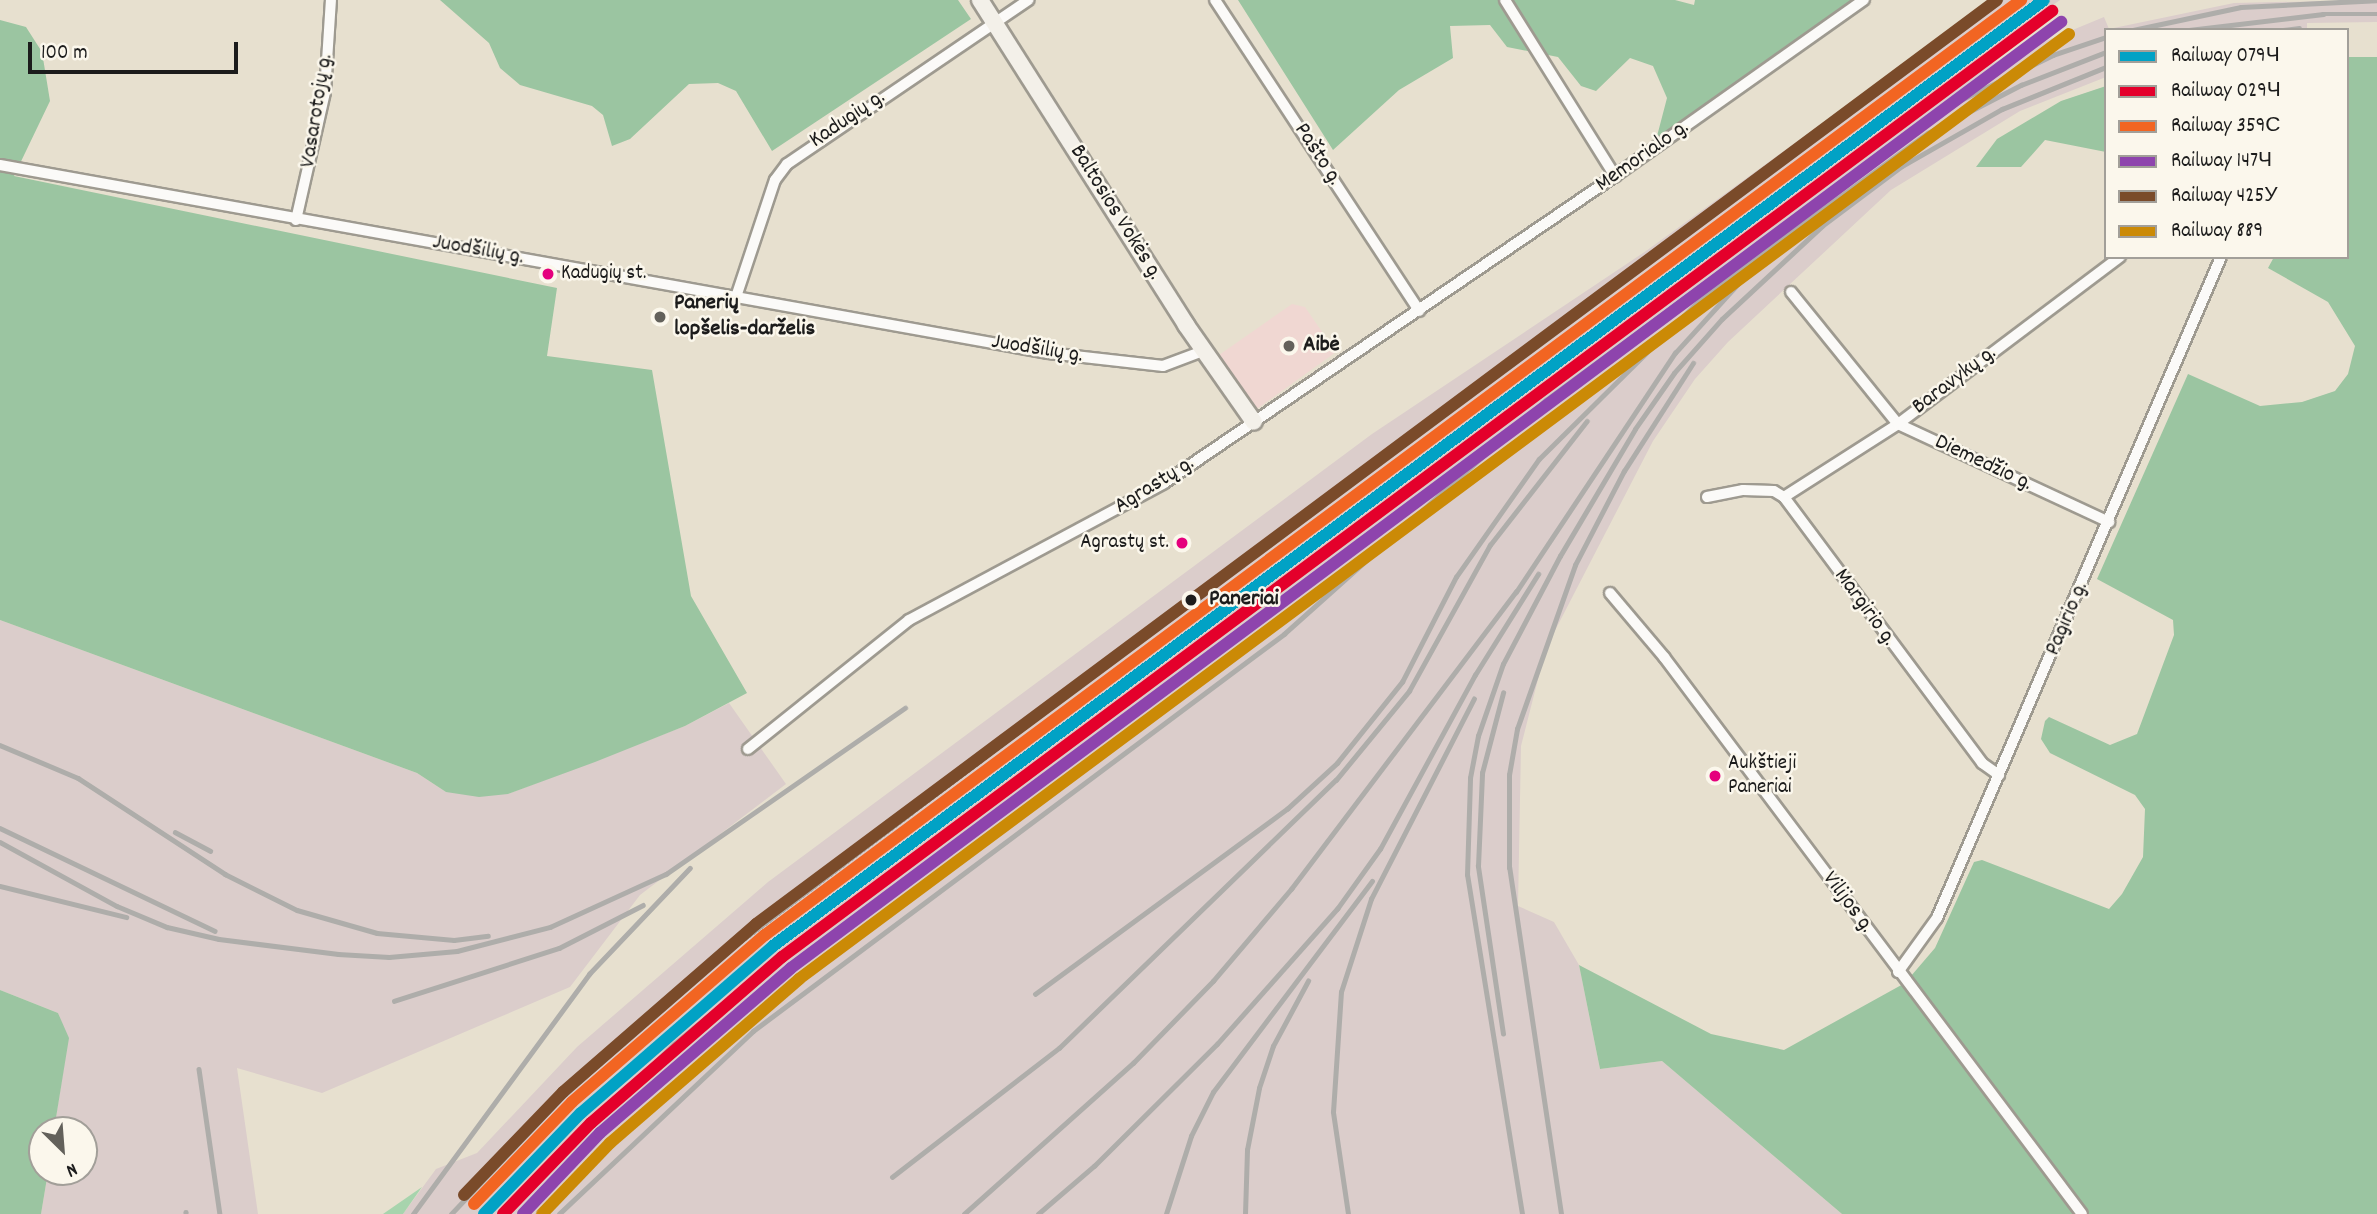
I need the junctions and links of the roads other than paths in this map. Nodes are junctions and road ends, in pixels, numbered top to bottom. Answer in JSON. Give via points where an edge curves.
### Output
{"nodes":[{"id":1,"x":331,"y":0,"type":"edge"},
{"id":2,"x":980,"y":0,"type":"edge"},
{"id":3,"x":1028,"y":0,"type":"edge"},
{"id":4,"x":1214,"y":0,"type":"edge"},
{"id":5,"x":1506,"y":0,"type":"edge"},
{"id":6,"x":1864,"y":0,"type":"edge"},
{"id":7,"x":995,"y":23,"type":"junction"},
{"id":8,"x":0,"y":165,"type":"edge"},
{"id":9,"x":1615,"y":176,"type":"junction"},
{"id":10,"x":296,"y":220,"type":"junction"},
{"id":11,"x":2117,"y":259,"type":"edge"},
{"id":12,"x":2220,"y":259,"type":"edge"},
{"id":13,"x":1791,"y":292,"type":"dead end"},
{"id":14,"x":737,"y":295,"type":"junction"},
{"id":15,"x":1419,"y":311,"type":"junction"},
{"id":16,"x":1203,"y":351,"type":"junction"},
{"id":17,"x":1254,"y":422,"type":"junction"},
{"id":18,"x":1898,"y":424,"type":"junction"},
{"id":19,"x":1707,"y":497,"type":"dead end"},
{"id":20,"x":1784,"y":497,"type":"junction"},
{"id":21,"x":2109,"y":522,"type":"junction"},
{"id":22,"x":1610,"y":593,"type":"dead end"},
{"id":23,"x":748,"y":749,"type":"dead end"},
{"id":24,"x":1999,"y":775,"type":"junction"},
{"id":25,"x":1898,"y":972,"type":"junction"},
{"id":26,"x":2082,"y":1214,"type":"edge"}],
"edges":[{"from":1,"to":10,"type":"street","name":"Vasarotojų g.","via":[[325,92]]},
{"from":2,"to":7,"type":"main road","name":"Baltosios Vokės g."},
{"from":3,"to":7,"type":"street","name":"Kadugių g."},
{"from":4,"to":15,"type":"street","name":"Pašto g."},
{"from":5,"to":9,"type":"street"},
{"from":6,"to":9,"type":"street","name":"Memorialo g."},
{"from":7,"to":14,"type":"street","name":"Kadugių g.","via":[[787,164],[775,180]]},
{"from":7,"to":16,"type":"main road","name":"Baltosios Vokės g."},
{"from":8,"to":10,"type":"street","name":"Juodšilių g."},
{"from":9,"to":15,"type":"street","name":"Memorialo g."},
{"from":10,"to":14,"type":"street","name":"Juodšilių g."},
{"from":11,"to":18,"type":"street","name":"Baravykų g."},
{"from":12,"to":21,"type":"street","name":"Pagirio g."},
{"from":13,"to":18,"type":"street","name":"Diemedžio g."},
{"from":14,"to":16,"type":"street","name":"Juodšilių g.","via":[[1048,353],[1163,366]]},
{"from":15,"to":17,"type":"street","name":"Agrastų g."},
{"from":16,"to":17,"type":"main road","name":"Baltosios Vokės g."},
{"from":17,"to":23,"type":"street","name":"Agrastų g.","via":[[1114,512],[909,620]]},
{"from":18,"to":20,"type":"street","name":"Baravykų g."},
{"from":18,"to":21,"type":"street","name":"Diemedžio g."},
{"from":19,"to":20,"type":"street","via":[[1743,490],[1774,491]]},
{"from":20,"to":24,"type":"street","name":"Margirio g.","via":[[1982,763]]},
{"from":21,"to":24,"type":"street","name":"Pagirio g."},
{"from":22,"to":25,"type":"street","name":"Vilijos g.","via":[[1664,657]]},
{"from":24,"to":25,"type":"street","name":"Pagirio g.","via":[[1937,918]]},
{"from":25,"to":26,"type":"street","name":"Vilijos g."}]}
